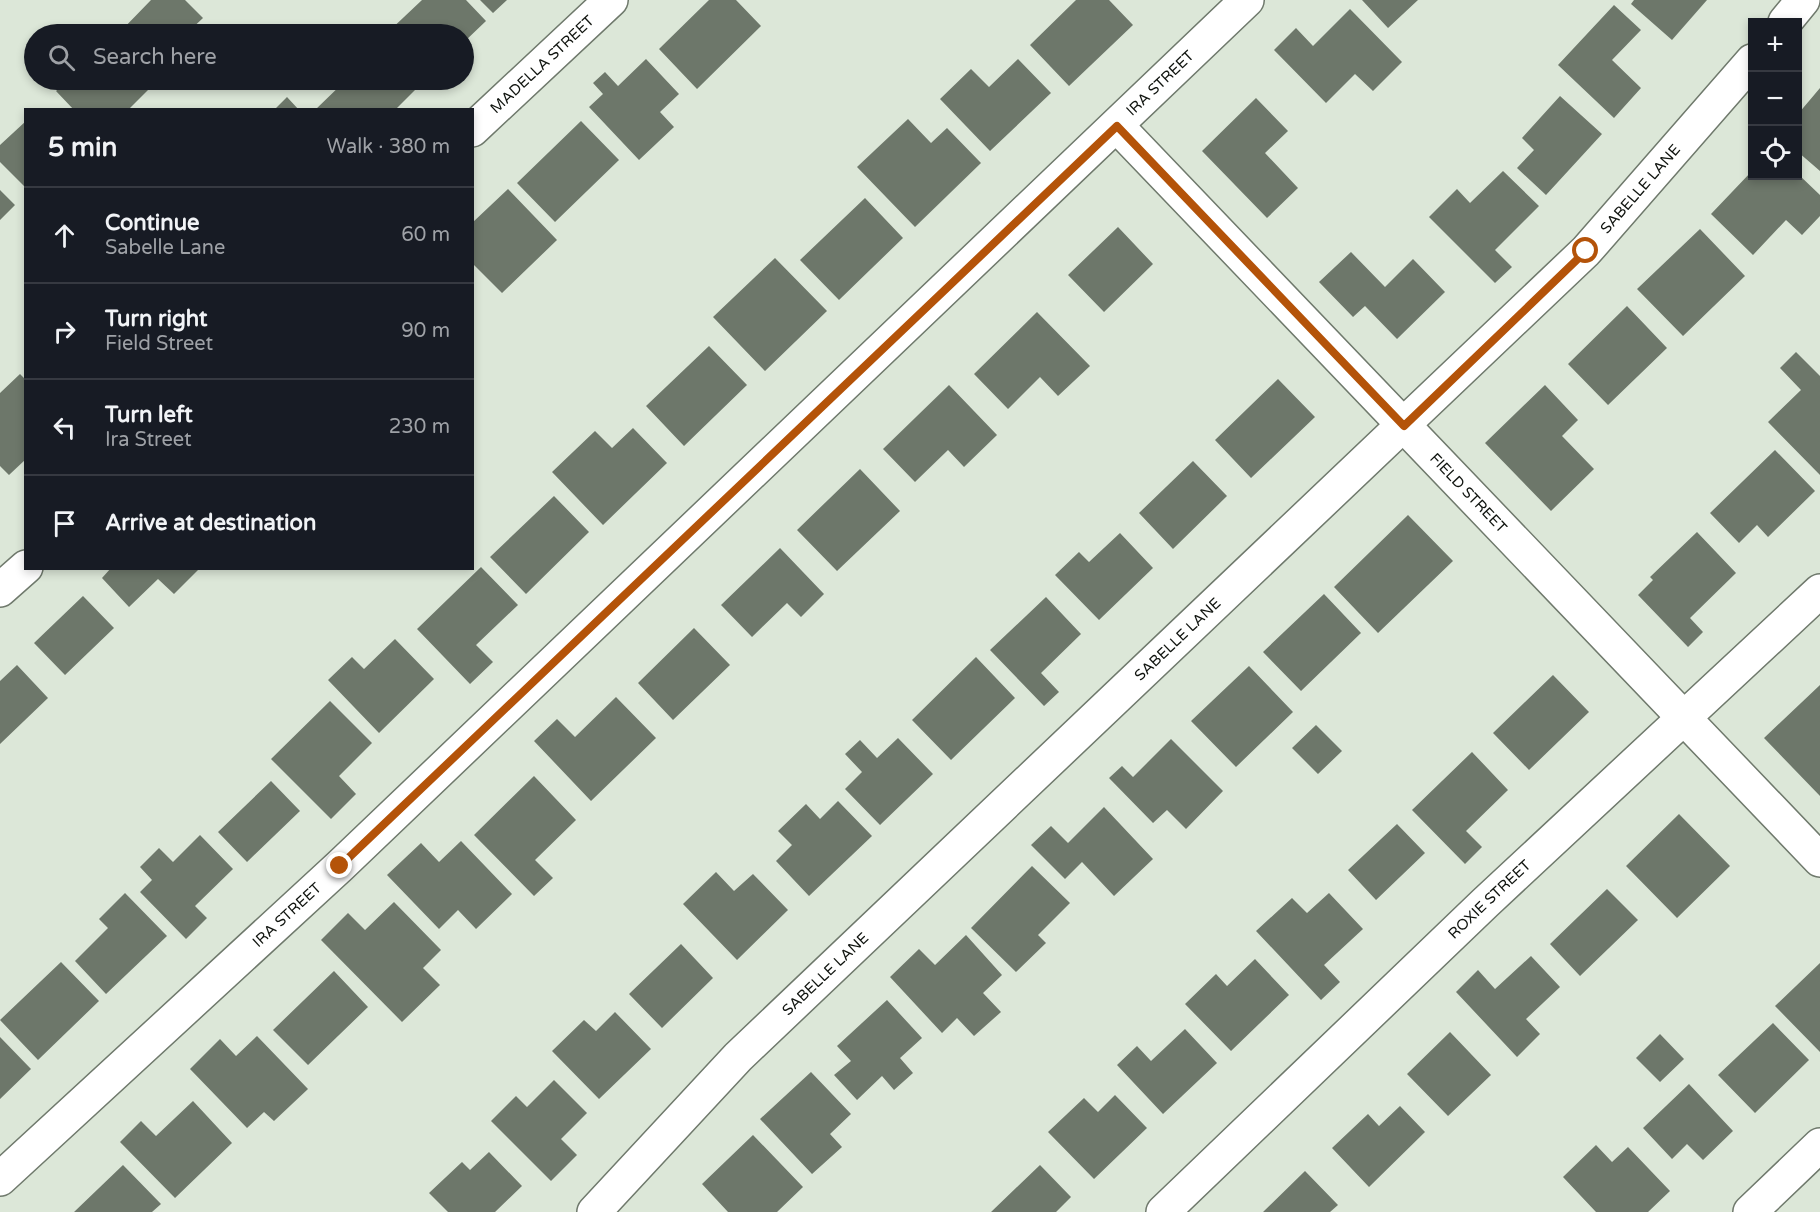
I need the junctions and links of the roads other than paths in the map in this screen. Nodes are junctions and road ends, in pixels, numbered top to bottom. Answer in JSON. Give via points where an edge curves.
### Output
{"nodes":[{"id":1,"x":611,"y":0,"type":"edge"},
{"id":2,"x":1247,"y":0,"type":"edge"},
{"id":3,"x":1803,"y":0,"type":"edge"},
{"id":4,"x":1788,"y":18,"type":"edge"},
{"id":5,"x":1748,"y":67,"type":"edge"},
{"id":6,"x":1117,"y":126,"type":"junction"},
{"id":7,"x":474,"y":128,"type":"edge"},
{"id":8,"x":1404,"y":426,"type":"junction"},
{"id":9,"x":24,"y":569,"type":"edge"},
{"id":10,"x":0,"y":590,"type":"edge"},
{"id":11,"x":1820,"y":591,"type":"edge"},
{"id":12,"x":1683,"y":718,"type":"junction"},
{"id":13,"x":1820,"y":860,"type":"edge"},
{"id":14,"x":1820,"y":1144,"type":"edge"},
{"id":15,"x":0,"y":1179,"type":"edge"},
{"id":16,"x":594,"y":1212,"type":"edge"},
{"id":17,"x":1163,"y":1212,"type":"edge"},
{"id":18,"x":1750,"y":1212,"type":"edge"}],
"edges":[{"from":1,"to":7,"type":"street","name":"MADELLA STREET"},
{"from":2,"to":6,"type":"street","name":"IRA STREET"},
{"from":3,"to":4,"type":"street"},
{"from":5,"to":8,"type":"street","name":"SABELLE LANE","via":[[1586,251]]},
{"from":6,"to":8,"type":"street","name":"FIELD STREET"},
{"from":6,"to":15,"type":"street","name":"IRA STREET","via":[[340,866]]},
{"from":8,"to":12,"type":"street","name":"FIELD STREET"},
{"from":8,"to":16,"type":"street","name":"SABELLE LANE","via":[[738,1057]]},
{"from":9,"to":10,"type":"street"},
{"from":11,"to":12,"type":"street","name":"ROXIE STREET"},
{"from":12,"to":13,"type":"street","name":"FIELD STREET"},
{"from":12,"to":17,"type":"street","name":"ROXIE STREET"},
{"from":14,"to":18,"type":"street"}]}
